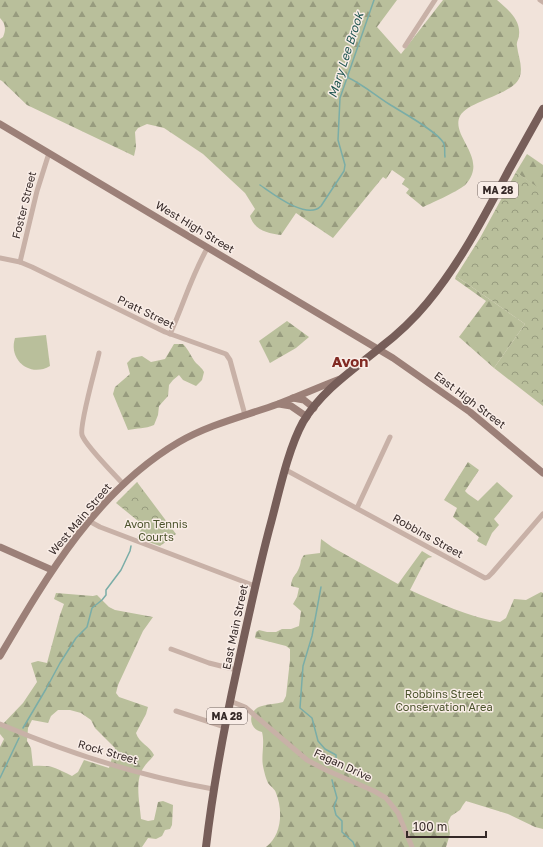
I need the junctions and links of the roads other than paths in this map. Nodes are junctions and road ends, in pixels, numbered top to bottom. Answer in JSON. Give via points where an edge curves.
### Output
{"nodes":[{"id":1,"x":435,"y":0,"type":"edge"},
{"id":2,"x":540,"y":0,"type":"edge"},
{"id":3,"x":543,"y":2,"type":"edge"},
{"id":4,"x":405,"y":46,"type":"dead end"},
{"id":5,"x":543,"y":109,"type":"edge"},
{"id":6,"x":0,"y":124,"type":"edge"},
{"id":7,"x":49,"y":153,"type":"junction"},
{"id":8,"x":208,"y":247,"type":"junction"},
{"id":9,"x":0,"y":258,"type":"edge"},
{"id":10,"x":20,"y":262,"type":"junction"},
{"id":11,"x":170,"y":334,"type":"junction"},
{"id":12,"x":379,"y":350,"type":"junction"},
{"id":13,"x":99,"y":354,"type":"dead end"},
{"id":14,"x":344,"y":377,"type":"junction"},
{"id":15,"x":292,"y":398,"type":"junction"},
{"id":16,"x":277,"y":404,"type":"junction"},
{"id":17,"x":314,"y":408,"type":"junction"},
{"id":18,"x":245,"y":415,"type":"junction"},
{"id":19,"x":306,"y":417,"type":"junction"},
{"id":20,"x":390,"y":437,"type":"dead end"},
{"id":21,"x":286,"y":470,"type":"junction"},
{"id":22,"x":543,"y":473,"type":"edge"},
{"id":23,"x":124,"y":485,"type":"junction"},
{"id":24,"x":357,"y":508,"type":"junction"},
{"id":25,"x":543,"y":514,"type":"edge"},
{"id":26,"x":90,"y":521,"type":"junction"},
{"id":27,"x":0,"y":547,"type":"edge"},
{"id":28,"x":52,"y":570,"type":"junction"},
{"id":29,"x":255,"y":586,"type":"junction"},
{"id":30,"x":171,"y":649,"type":"dead end"},
{"id":31,"x":0,"y":656,"type":"edge"},
{"id":32,"x":236,"y":670,"type":"junction"},
{"id":33,"x":230,"y":701,"type":"junction"},
{"id":34,"x":176,"y":711,"type":"dead end"},
{"id":35,"x":0,"y":724,"type":"edge"},
{"id":36,"x":225,"y":727,"type":"junction"},
{"id":37,"x":213,"y":789,"type":"junction"},
{"id":38,"x":206,"y":847,"type":"edge"},
{"id":39,"x":412,"y":847,"type":"edge"}],
"edges":[{"from":1,"to":4,"type":"street"},
{"from":2,"to":3,"type":"street"},
{"from":5,"to":12,"type":"main road","number":"MA 28","via":[[455,266],[426,304]]},
{"from":6,"to":7,"type":"main road","name":"West High Street"},
{"from":7,"to":8,"type":"main road","name":"West High Street"},
{"from":7,"to":10,"type":"street","name":"Foster Street"},
{"from":8,"to":11,"type":"street"},
{"from":8,"to":12,"type":"main road","name":"West High Street"},
{"from":9,"to":10,"type":"street","name":"Pratt Street"},
{"from":10,"to":11,"type":"street","name":"Pratt Street"},
{"from":11,"to":18,"type":"street","name":"Pratt Street","via":[[218,350],[229,357]]},
{"from":12,"to":14,"type":"main road","number":"MA 28"},
{"from":12,"to":22,"type":"main road","name":"East High Street","via":[[470,412]]},
{"from":13,"to":23,"type":"street","via":[[82,434]]},
{"from":14,"to":15,"type":"main road","name":"West Main Street"},
{"from":14,"to":17,"type":"main road","number":"MA 28"},
{"from":15,"to":16,"type":"main road","name":"West Main Street"},
{"from":15,"to":17,"type":"main road","via":[[304,400]]},
{"from":16,"to":18,"type":"main road","name":"West Main Street"},
{"from":16,"to":19,"type":"main road","via":[[292,406]]},
{"from":17,"to":19,"type":"main road","number":"MA 28"},
{"from":18,"to":23,"type":"main road","name":"West Main Street","via":[[208,428],[180,442],[150,462]]},
{"from":19,"to":21,"type":"main road","name":"East Main Street","number":"MA 28","via":[[296,437]]},
{"from":20,"to":24,"type":"street"},
{"from":21,"to":24,"type":"street","name":"Robbins Street"},
{"from":21,"to":29,"type":"main road","name":"East Main Street","number":"MA 28"},
{"from":23,"to":26,"type":"main road","name":"West Main Street"},
{"from":24,"to":25,"type":"street","name":"Robbins Street","via":[[485,578]]},
{"from":26,"to":28,"type":"main road","name":"West Main Street"},
{"from":26,"to":29,"type":"street"},
{"from":27,"to":28,"type":"main road"},
{"from":28,"to":31,"type":"main road","name":"West Main Street"},
{"from":29,"to":32,"type":"main road","name":"East Main Street","number":"MA 28"},
{"from":30,"to":32,"type":"street"},
{"from":32,"to":33,"type":"main road","name":"East Main Street","number":"MA 28"},
{"from":33,"to":36,"type":"main road","name":"East Main Street","number":"MA 28"},
{"from":33,"to":39,"type":"street","name":"Fagan Drive","via":[[245,707],[307,760],[386,798],[398,813]]},
{"from":34,"to":36,"type":"street"},
{"from":35,"to":37,"type":"street","name":"Rock Street","via":[[96,760]]},
{"from":36,"to":37,"type":"main road","name":"East Main Street","number":"MA 28"},
{"from":37,"to":38,"type":"main road","name":"East Main Street","number":"MA 28"}]}
